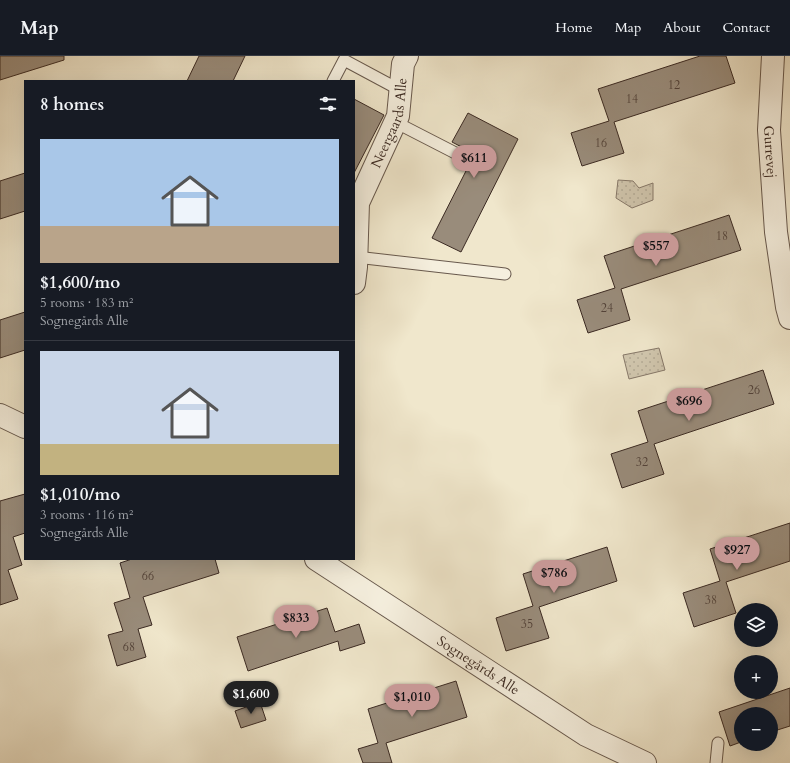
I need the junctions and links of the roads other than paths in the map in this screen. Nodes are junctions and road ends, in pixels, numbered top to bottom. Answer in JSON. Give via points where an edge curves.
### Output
{"nodes":[{"id":1,"x":407,"y":56,"type":"edge"},
{"id":2,"x":773,"y":56,"type":"edge"},
{"id":3,"x":334,"y":80,"type":"edge"},
{"id":4,"x":400,"y":90,"type":"junction"},
{"id":5,"x":395,"y":122,"type":"junction"},
{"id":6,"x":469,"y":160,"type":"dead end"},
{"id":7,"x":356,"y":257,"type":"junction"},
{"id":8,"x":355,"y":270,"type":"edge"},
{"id":9,"x":505,"y":274,"type":"dead end"},
{"id":10,"x":790,"y":318,"type":"edge"},
{"id":11,"x":0,"y":415,"type":"edge"},
{"id":12,"x":24,"y":427,"type":"edge"},
{"id":13,"x":318,"y":560,"type":"edge"},
{"id":14,"x":718,"y":743,"type":"dead end"},
{"id":15,"x":646,"y":763,"type":"edge"},
{"id":16,"x":716,"y":763,"type":"edge"}],
"edges":[{"from":1,"to":4,"type":"street","name":"Neergaards Alle","via":[[403,64]]},
{"from":2,"to":10,"type":"street","name":"Gurrevej","via":[[769,130],[773,194],[776,232]]},
{"from":3,"to":4,"type":"lane","via":[[344,60]]},
{"from":4,"to":5,"type":"street","name":"Neergaards Alle","via":[[398,116]]},
{"from":5,"to":6,"type":"lane"},
{"from":5,"to":7,"type":"street","name":"Neergaards Alle","via":[[358,203]]},
{"from":7,"to":8,"type":"street","name":"Neergaards Alle"},
{"from":7,"to":9,"type":"lane"},
{"from":11,"to":12,"type":"street"},
{"from":13,"to":15,"type":"street","name":"Sognegårds Alle","via":[[586,735]]},
{"from":14,"to":16,"type":"lane"}]}
